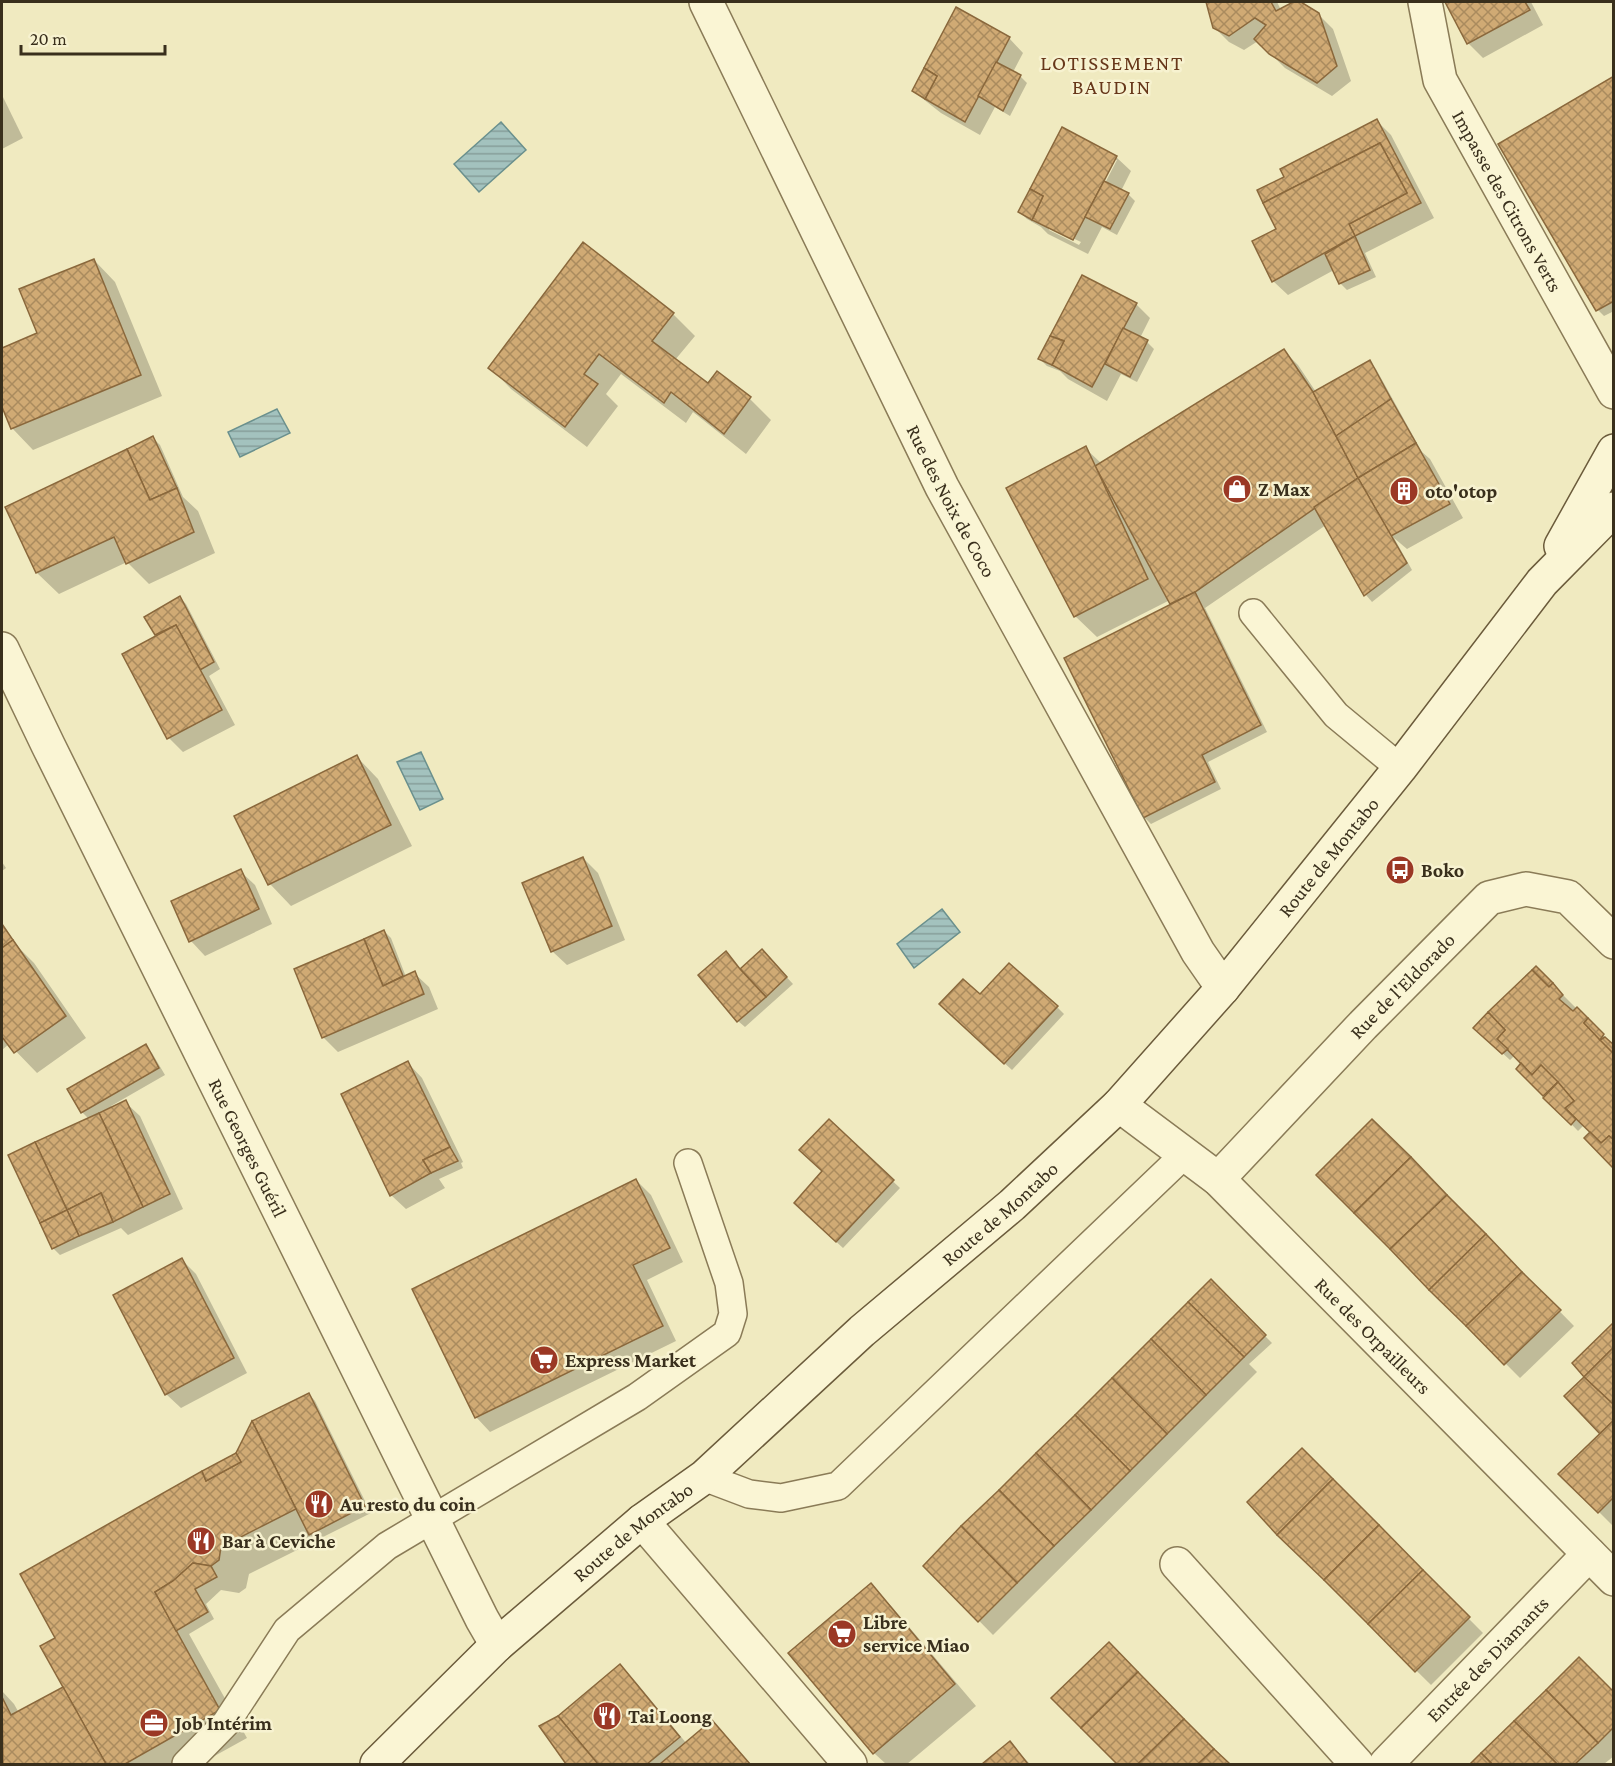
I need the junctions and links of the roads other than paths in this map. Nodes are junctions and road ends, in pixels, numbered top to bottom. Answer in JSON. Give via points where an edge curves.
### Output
{"nodes":[{"id":1,"x":706,"y":2,"type":"edge"},
{"id":2,"x":1425,"y":2,"type":"edge"},
{"id":3,"x":1614,"y":392,"type":"edge"},
{"id":4,"x":1614,"y":451,"type":"edge"},
{"id":5,"x":1614,"y":509,"type":"edge"},
{"id":6,"x":1542,"y":582,"type":"junction"},
{"id":7,"x":1253,"y":613,"type":"dead end"},
{"id":8,"x":2,"y":649,"type":"edge"},
{"id":9,"x":1400,"y":768,"type":"junction"},
{"id":10,"x":1614,"y":942,"type":"edge"},
{"id":11,"x":1223,"y":988,"type":"junction"},
{"id":12,"x":1119,"y":1105,"type":"junction"},
{"id":13,"x":1185,"y":1154,"type":"junction"},
{"id":14,"x":688,"y":1162,"type":"dead end"},
{"id":15,"x":1218,"y":1179,"type":"junction"},
{"id":16,"x":704,"y":1477,"type":"junction"},
{"id":17,"x":432,"y":1518,"type":"junction"},
{"id":18,"x":642,"y":1521,"type":"junction"},
{"id":19,"x":1589,"y":1554,"type":"junction"},
{"id":20,"x":1177,"y":1564,"type":"dead end"},
{"id":21,"x":1614,"y":1579,"type":"edge"},
{"id":22,"x":497,"y":1645,"type":"junction"},
{"id":23,"x":186,"y":1764,"type":"edge"},
{"id":24,"x":377,"y":1764,"type":"edge"},
{"id":25,"x":850,"y":1764,"type":"edge"},
{"id":26,"x":1357,"y":1764,"type":"edge"},
{"id":27,"x":1386,"y":1764,"type":"edge"}],
"edges":[{"from":1,"to":11,"type":"street","name":"Rue des Noix de Coco","via":[[942,487],[1198,952]]},
{"from":2,"to":3,"type":"street","name":"Impasse des Citrons Verts","via":[[1440,80]]},
{"from":4,"to":6,"type":"street","name":"Route de Montabo"},
{"from":5,"to":6,"type":"street","name":"Route de Montabo"},
{"from":6,"to":9,"type":"street","name":"Route de Montabo"},
{"from":7,"to":9,"type":"lane","via":[[1336,715]]},
{"from":8,"to":17,"type":"street","name":"Rue Georges Guéril"},
{"from":9,"to":11,"type":"street","name":"Route de Montabo"},
{"from":10,"to":15,"type":"street","name":"Rue de l'Eldorado","via":[[1568,897],[1526,889],[1489,898]]},
{"from":11,"to":12,"type":"street","name":"Route de Montabo"},
{"from":12,"to":13,"type":"street","name":"Rue des Orpailleurs"},
{"from":12,"to":16,"type":"street","name":"Route de Montabo","via":[[1012,1204],[862,1331]]},
{"from":13,"to":15,"type":"street","name":"Rue des Orpailleurs"},
{"from":13,"to":16,"type":"lane","via":[[838,1486],[781,1498],[749,1494]]},
{"from":14,"to":17,"type":"lane","via":[[729,1282],[733,1314],[727,1334],[637,1397]]},
{"from":15,"to":19,"type":"street","name":"Rue des Orpailleurs"},
{"from":16,"to":18,"type":"street","name":"Route de Montabo"},
{"from":17,"to":22,"type":"street","name":"Rue Georges Guéril"},
{"from":17,"to":23,"type":"lane","via":[[387,1546],[287,1630],[226,1724]]},
{"from":18,"to":22,"type":"street","name":"Route de Montabo"},
{"from":18,"to":25,"type":"street"},
{"from":19,"to":21,"type":"street","name":"Rue des Orpailleurs"},
{"from":19,"to":27,"type":"street","name":"Entrée des Diamants"},
{"from":20,"to":26,"type":"street"},
{"from":22,"to":24,"type":"street","name":"Route de Montabo"}]}
